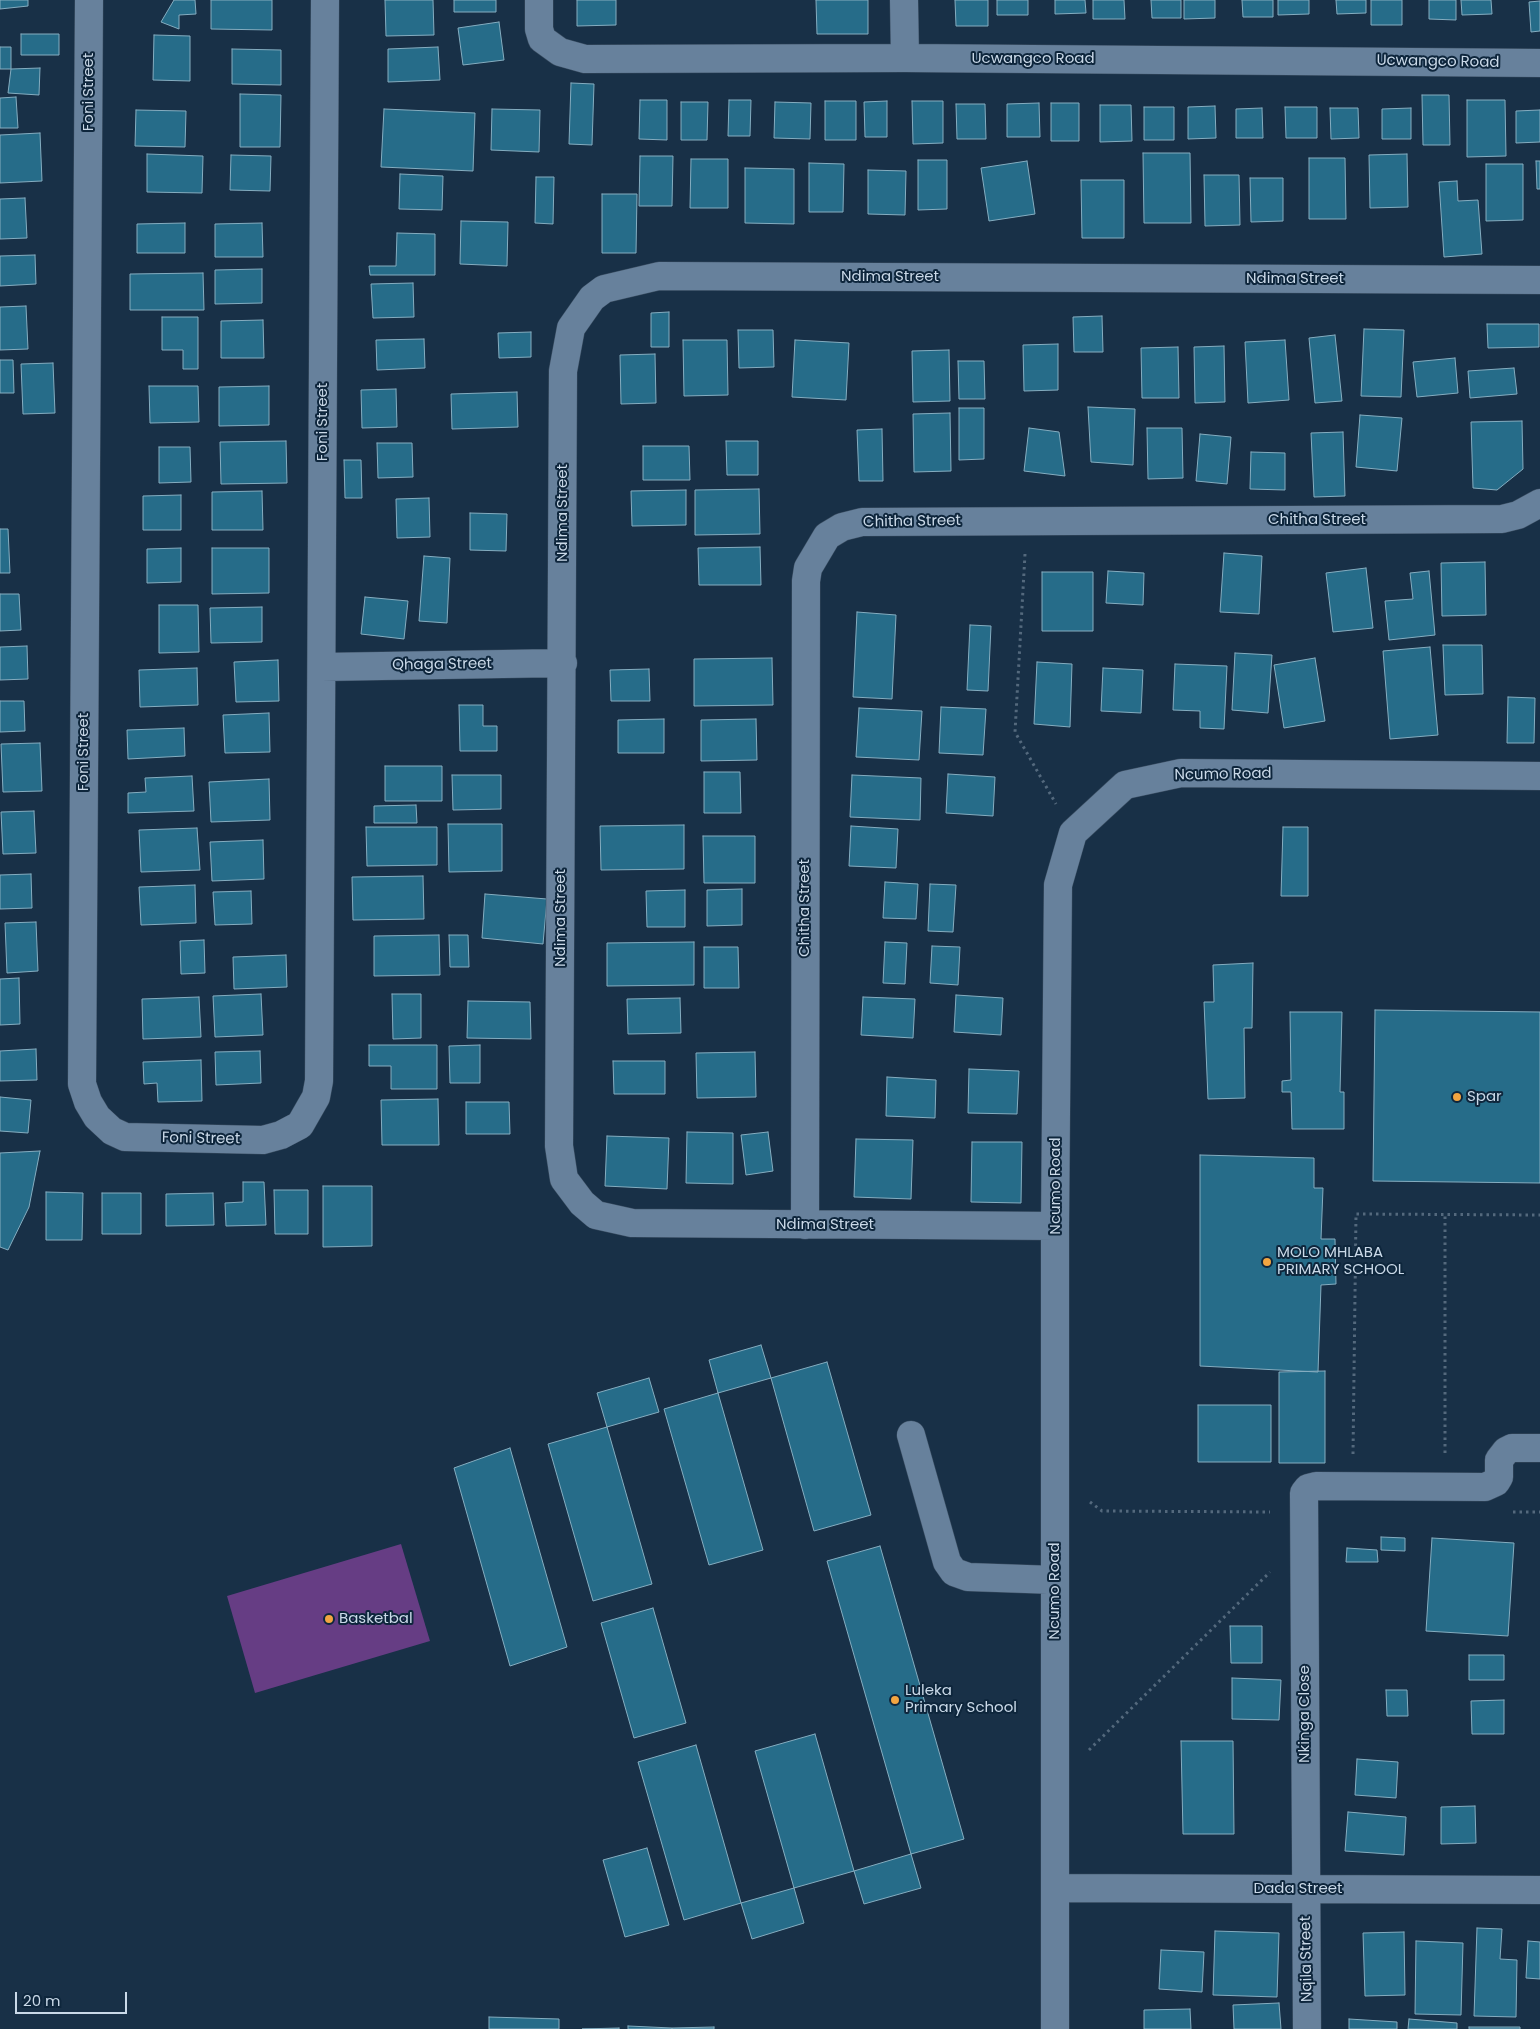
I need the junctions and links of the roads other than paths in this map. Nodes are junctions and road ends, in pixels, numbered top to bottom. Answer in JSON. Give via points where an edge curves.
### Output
{"nodes":[{"id":1,"x":89,"y":0,"type":"edge"},
{"id":2,"x":325,"y":0,"type":"edge"},
{"id":3,"x":539,"y":0,"type":"edge"},
{"id":4,"x":904,"y":0,"type":"edge"},
{"id":5,"x":905,"y":58,"type":"junction"},
{"id":6,"x":1540,"y":63,"type":"edge"},
{"id":7,"x":1540,"y":280,"type":"edge"},
{"id":8,"x":1540,"y":502,"type":"edge"},
{"id":9,"x":563,"y":663,"type":"junction"},
{"id":10,"x":322,"y":667,"type":"junction"},
{"id":11,"x":1540,"y":776,"type":"edge"},
{"id":12,"x":806,"y":1225,"type":"junction"},
{"id":13,"x":1055,"y":1226,"type":"junction"},
{"id":14,"x":911,"y":1435,"type":"dead end"},
{"id":15,"x":1540,"y":1448,"type":"edge"},
{"id":16,"x":1055,"y":1580,"type":"junction"},
{"id":17,"x":1057,"y":1888,"type":"junction"},
{"id":18,"x":1306,"y":1890,"type":"junction"},
{"id":19,"x":1540,"y":1890,"type":"edge"},
{"id":20,"x":1056,"y":2029,"type":"edge"},
{"id":21,"x":1307,"y":2029,"type":"edge"}],
"edges":[{"from":1,"to":10,"type":"street","name":"Foni Street","via":[[82,1084],[97,1118],[124,1137],[263,1140],[300,1125],[316,1096],[319,1081]]},
{"from":2,"to":10,"type":"street","name":"Foni Street"},
{"from":3,"to":5,"type":"street","name":"Ucwangco Road","via":[[542,39],[571,57],[585,60]]},
{"from":4,"to":5,"type":"street"},
{"from":5,"to":6,"type":"street","name":"Ucwangco Road"},
{"from":7,"to":9,"type":"street","name":"Ndima Street","via":[[659,276],[604,289],[592,298],[571,328],[563,371]]},
{"from":8,"to":12,"type":"street","name":"Chitha Street","via":[[1518,516],[1502,520],[862,522],[842,527],[827,536],[808,568]]},
{"from":9,"to":10,"type":"street","name":"Qhaga Street"},
{"from":9,"to":12,"type":"street","name":"Ndima Street","via":[[559,1146],[564,1179],[596,1215],[613,1220],[632,1223]]},
{"from":11,"to":13,"type":"street","name":"Ncumo Road","via":[[1181,773],[1125,785],[1073,833],[1058,885]]},
{"from":12,"to":13,"type":"street","name":"Ndima Street"},
{"from":13,"to":16,"type":"street","name":"Ncumo Road"},
{"from":14,"to":16,"type":"street","via":[[947,1562],[954,1572],[968,1577]]},
{"from":15,"to":18,"type":"street","name":"Nkinga Close","via":[[1506,1451],[1499,1460],[1499,1476],[1492,1486],[1316,1486],[1304,1493]]},
{"from":16,"to":17,"type":"street","name":"Ncumo Road"},
{"from":17,"to":18,"type":"street","name":"Dada Street"},
{"from":17,"to":20,"type":"street","name":"Ncumo Road"},
{"from":18,"to":19,"type":"street","name":"Dada Street"},
{"from":18,"to":21,"type":"street","name":"Nqila Street"}]}
